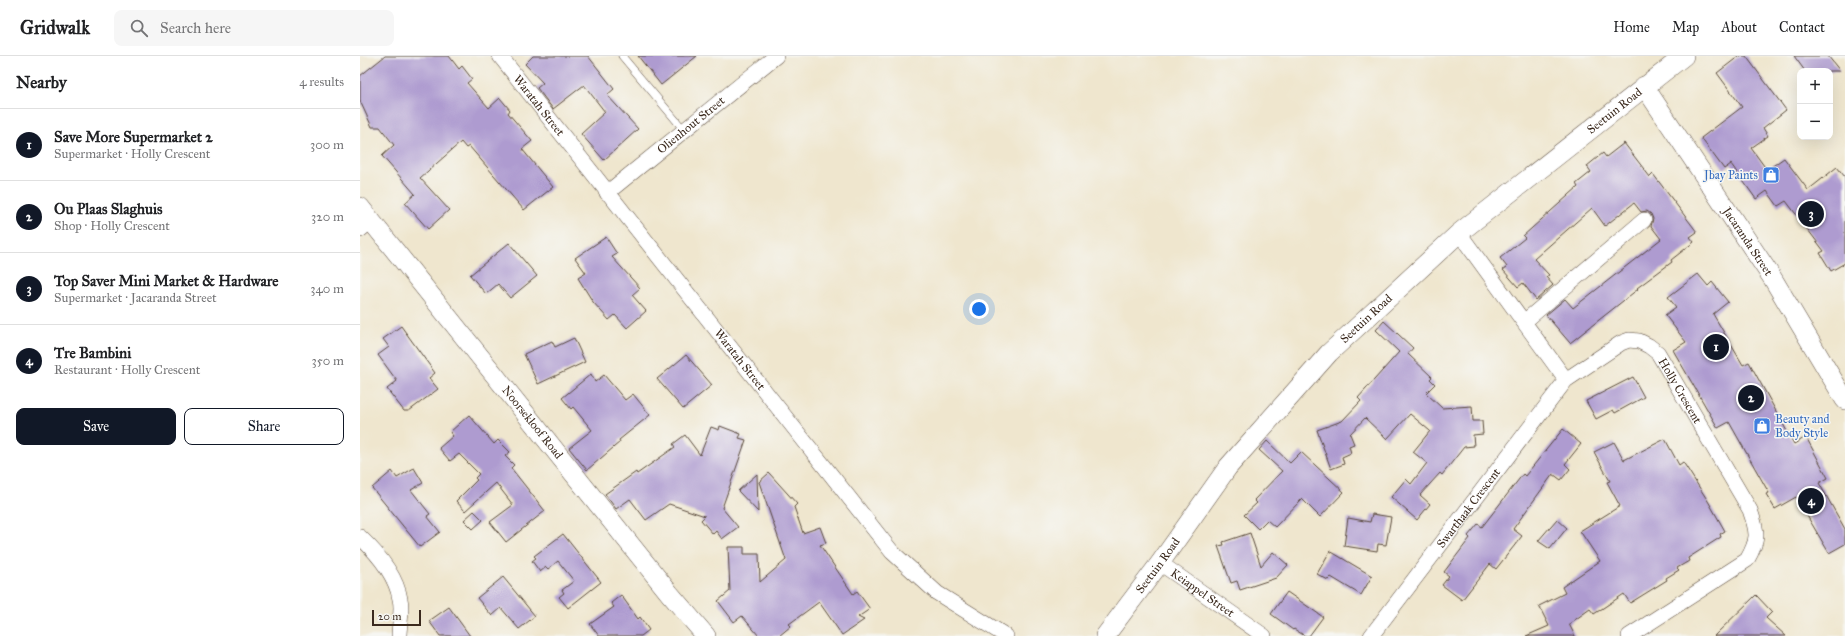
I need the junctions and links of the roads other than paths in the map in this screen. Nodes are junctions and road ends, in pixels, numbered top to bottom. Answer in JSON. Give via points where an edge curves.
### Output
{"nodes":[{"id":1,"x":500,"y":56,"type":"edge"},
{"id":2,"x":622,"y":56,"type":"edge"},
{"id":3,"x":776,"y":56,"type":"edge"},
{"id":4,"x":1684,"y":56,"type":"edge"},
{"id":5,"x":1644,"y":86,"type":"junction"},
{"id":6,"x":684,"y":130,"type":"junction"},
{"id":7,"x":607,"y":193,"type":"junction"},
{"id":8,"x":364,"y":219,"type":"edge"},
{"id":9,"x":1644,"y":220,"type":"dead end"},
{"id":10,"x":1459,"y":234,"type":"junction"},
{"id":11,"x":1524,"y":322,"type":"junction"},
{"id":12,"x":1566,"y":380,"type":"junction"},
{"id":13,"x":1845,"y":400,"type":"edge"},
{"id":14,"x":360,"y":537,"type":"edge"},
{"id":15,"x":1160,"y":563,"type":"junction"},
{"id":16,"x":399,"y":636,"type":"edge"},
{"id":17,"x":706,"y":636,"type":"edge"},
{"id":18,"x":1006,"y":636,"type":"edge"},
{"id":19,"x":1105,"y":636,"type":"edge"},
{"id":20,"x":1264,"y":636,"type":"edge"},
{"id":21,"x":1371,"y":636,"type":"edge"},
{"id":22,"x":1629,"y":636,"type":"edge"}],
"edges":[{"from":1,"to":7,"type":"street","name":"Waratah Street"},
{"from":2,"to":6,"type":"lane"},
{"from":3,"to":6,"type":"street","name":"Olienhout Street"},
{"from":4,"to":5,"type":"street","name":"Seetuin Road"},
{"from":5,"to":10,"type":"street","name":"Seetuin Road"},
{"from":5,"to":13,"type":"street","name":"Jacaranda Street","via":[[1773,279]]},
{"from":6,"to":7,"type":"street","name":"Olienhout Street"},
{"from":7,"to":18,"type":"street","name":"Waratah Street","via":[[892,552],[937,593]]},
{"from":8,"to":17,"type":"street","name":"Noorsekloof Road"},
{"from":9,"to":11,"type":"street"},
{"from":10,"to":11,"type":"street"},
{"from":10,"to":15,"type":"street","name":"Seetuin Road","via":[[1329,353],[1228,467]]},
{"from":11,"to":12,"type":"street"},
{"from":12,"to":21,"type":"street","name":"Swarthaak Crescent"},
{"from":12,"to":22,"type":"street","name":"Holly Crescent","via":[[1625,341],[1634,340],[1649,346],[1658,353],[1750,510],[1756,526],[1756,544],[1747,560]]},
{"from":14,"to":16,"type":"street","via":[[389,572],[397,586],[401,600]]},
{"from":15,"to":19,"type":"street","name":"Seetuin Road"},
{"from":15,"to":20,"type":"street","name":"Keiappel Street"}]}
